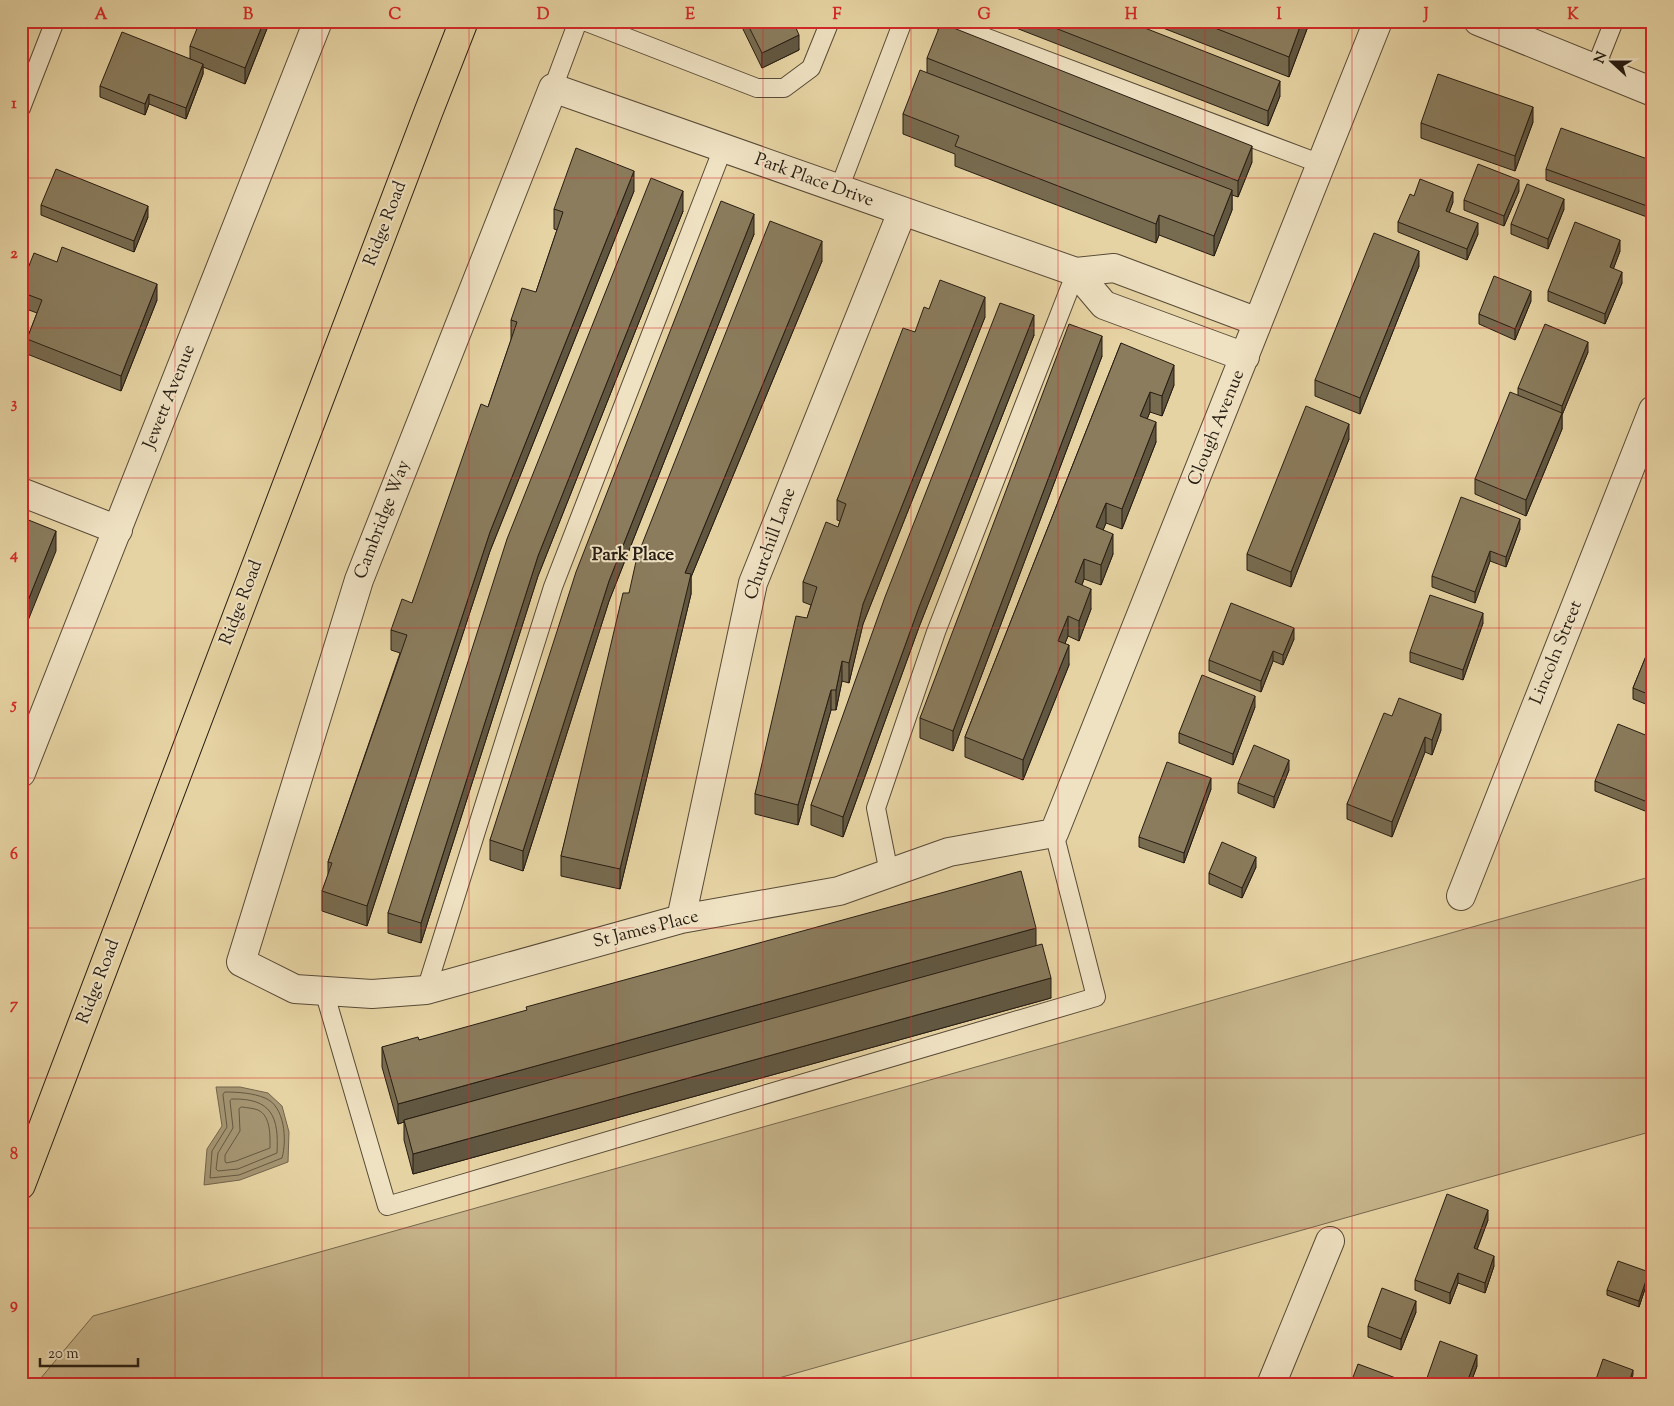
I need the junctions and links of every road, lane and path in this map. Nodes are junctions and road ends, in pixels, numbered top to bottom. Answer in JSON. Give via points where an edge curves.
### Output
{"nodes":[{"id":1,"x":55,"y":21,"type":"edge"},
{"id":2,"x":318,"y":21,"type":"edge"},
{"id":3,"x":464,"y":21,"type":"edge"},
{"id":4,"x":578,"y":21,"type":"edge"},
{"id":5,"x":584,"y":21,"type":"edge"},
{"id":6,"x":830,"y":21,"type":"edge"},
{"id":7,"x":903,"y":21,"type":"edge"},
{"id":8,"x":942,"y":21,"type":"edge"},
{"id":9,"x":1378,"y":21,"type":"edge"},
{"id":10,"x":1478,"y":21,"type":"edge"},
{"id":11,"x":1614,"y":21,"type":"edge"},
{"id":12,"x":1595,"y":69,"type":"junction"},
{"id":13,"x":553,"y":88,"type":"junction"},
{"id":14,"x":1653,"y":92,"type":"edge"},
{"id":15,"x":21,"y":108,"type":"edge"},
{"id":16,"x":723,"y":148,"type":"junction"},
{"id":17,"x":1321,"y":164,"type":"junction"},
{"id":18,"x":839,"y":190,"type":"junction"},
{"id":19,"x":902,"y":212,"type":"junction"},
{"id":20,"x":1076,"y":272,"type":"junction"},
{"id":21,"x":1258,"y":322,"type":"junction"},
{"id":22,"x":1245,"y":357,"type":"junction"},
{"id":23,"x":1653,"y":410,"type":"edge"},
{"id":24,"x":21,"y":492,"type":"edge"},
{"id":25,"x":118,"y":530,"type":"junction"},
{"id":26,"x":21,"y":773,"type":"edge"},
{"id":27,"x":1054,"y":833,"type":"junction"},
{"id":28,"x":889,"y":873,"type":"junction"},
{"id":29,"x":1461,"y":896,"type":"dead end"},
{"id":30,"x":681,"y":919,"type":"junction"},
{"id":31,"x":240,"y":962,"type":"joint"},
{"id":32,"x":426,"y":990,"type":"junction"},
{"id":33,"x":324,"y":991,"type":"junction"},
{"id":34,"x":21,"y":1185,"type":"edge"},
{"id":35,"x":1330,"y":1241,"type":"dead end"},
{"id":36,"x":1271,"y":1385,"type":"edge"}],
"edges":[{"from":1,"to":15,"type":"lane"},
{"from":2,"to":25,"type":"street","name":"Jewett Avenue"},
{"from":3,"to":34,"type":"main road","name":"Ridge Road"},
{"from":4,"to":13,"type":"lane"},
{"from":5,"to":6,"type":"lane","via":[[757,88],[784,88],[810,68]]},
{"from":7,"to":18,"type":"lane"},
{"from":8,"to":17,"type":"lane"},
{"from":9,"to":17,"type":"street","name":"Clough Avenue"},
{"from":10,"to":12,"type":"street"},
{"from":11,"to":12,"type":"lane"},
{"from":12,"to":14,"type":"street"},
{"from":13,"to":16,"type":"street","name":"Park Place Drive"},
{"from":13,"to":31,"type":"street","name":"Cambridge Way","via":[[359,580]]},
{"from":16,"to":18,"type":"street","name":"Park Place Drive"},
{"from":16,"to":32,"type":"lane","via":[[552,587]]},
{"from":17,"to":21,"type":"street","name":"Clough Avenue"},
{"from":18,"to":19,"type":"street","name":"Park Place Drive"},
{"from":19,"to":20,"type":"street","name":"Park Place Drive"},
{"from":19,"to":30,"type":"street","name":"Churchill Lane","via":[[754,583]]},
{"from":20,"to":21,"type":"street","name":"Park Place Drive","via":[[1114,268]]},
{"from":20,"to":22,"type":"street","via":[[1104,305]]},
{"from":20,"to":28,"type":"lane","via":[[936,632],[876,808]]},
{"from":21,"to":22,"type":"street","name":"Clough Avenue"},
{"from":22,"to":27,"type":"street","name":"Clough Avenue"},
{"from":23,"to":29,"type":"street","name":"Lincoln Street"},
{"from":24,"to":25,"type":"street"},
{"from":25,"to":26,"type":"street","name":"Jewett Avenue"},
{"from":27,"to":28,"type":"street","name":"St James Place","via":[[949,852]]},
{"from":27,"to":33,"type":"lane","via":[[1096,997],[386,1206]]},
{"from":28,"to":30,"type":"street","name":"St James Place","via":[[839,891]]},
{"from":30,"to":32,"type":"street","name":"St James Place"},
{"from":31,"to":33,"type":"street","name":"St James Place","via":[[294,989]]},
{"from":32,"to":33,"type":"street","name":"St James Place","via":[[372,994]]},
{"from":35,"to":36,"type":"street"}]}
